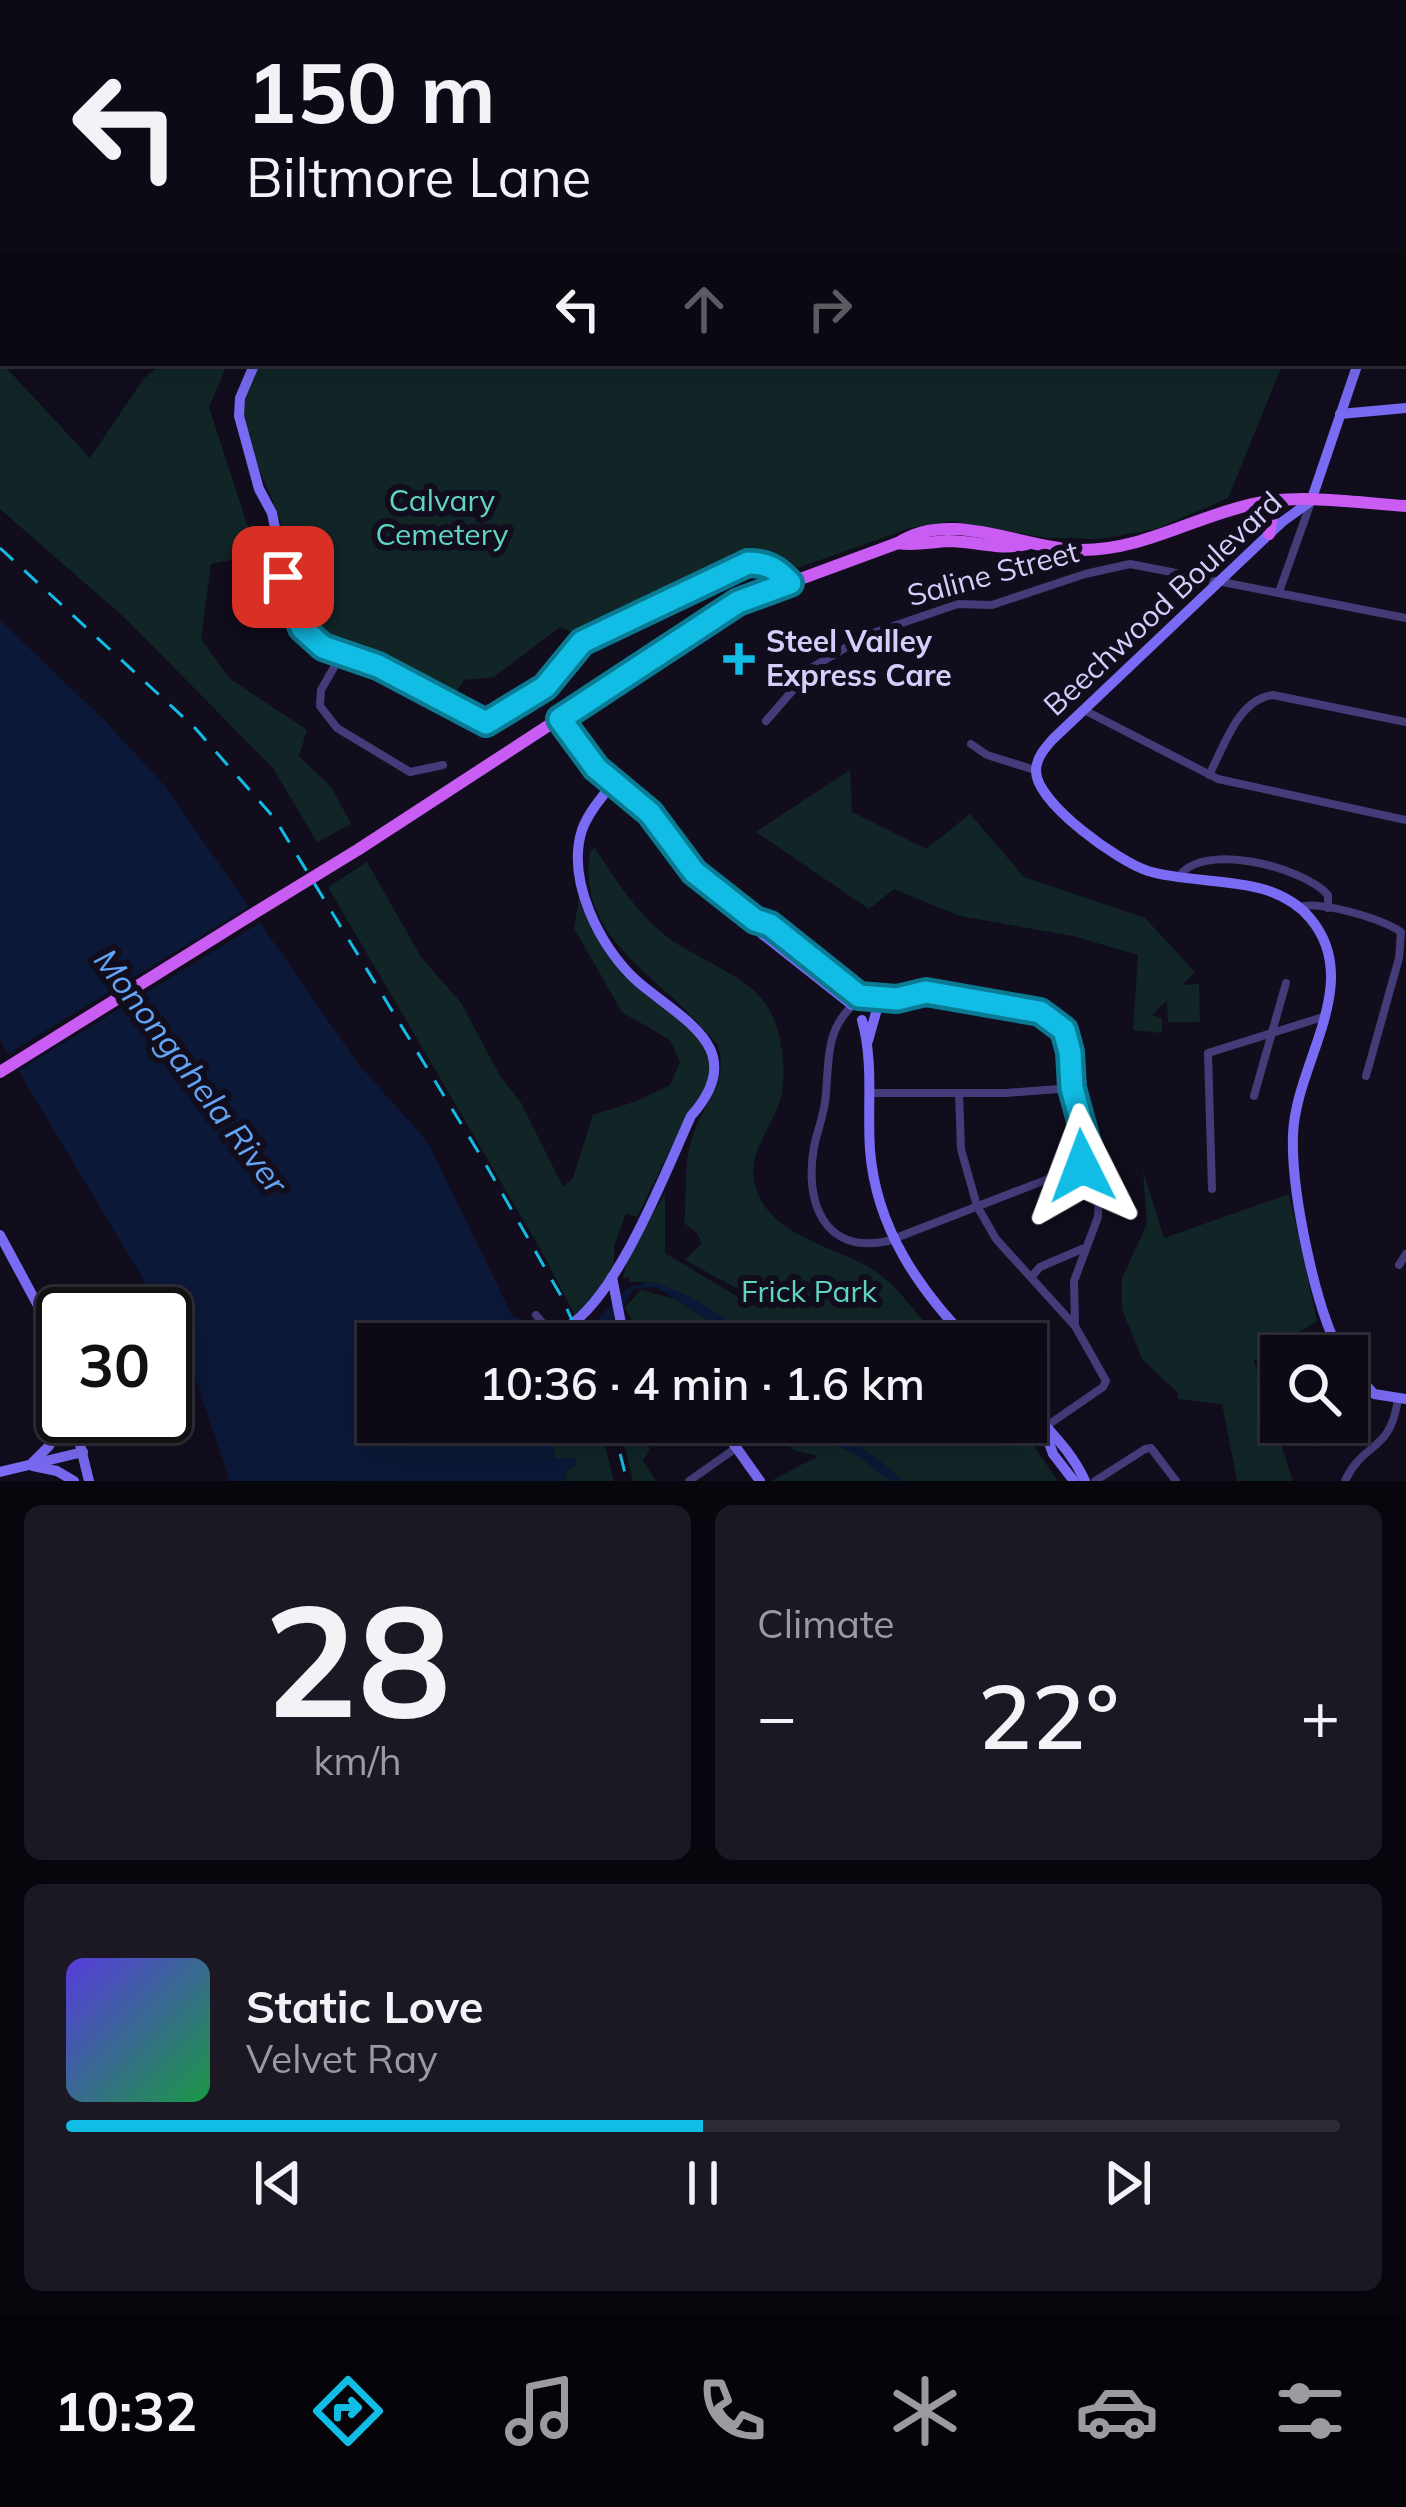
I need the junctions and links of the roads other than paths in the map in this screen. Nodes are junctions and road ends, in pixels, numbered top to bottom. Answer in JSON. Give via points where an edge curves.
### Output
{"nodes":[{"id":1,"x":254,"y":366,"type":"edge"},
{"id":2,"x":1357,"y":366,"type":"edge"},
{"id":3,"x":1406,"y":408,"type":"edge"},
{"id":4,"x":1340,"y":414,"type":"junction"},
{"id":5,"x":1311,"y":501,"type":"junction"},
{"id":6,"x":1254,"y":504,"type":"junction"},
{"id":7,"x":1406,"y":506,"type":"edge"},
{"id":8,"x":1269,"y":534,"type":"junction"},
{"id":9,"x":1222,"y":579,"type":"junction"},
{"id":10,"x":790,"y":583,"type":"junction"},
{"id":11,"x":1279,"y":592,"type":"junction"},
{"id":12,"x":1406,"y":618,"type":"edge"},
{"id":13,"x":341,"y":655,"type":"junction"},
{"id":14,"x":1084,"y":710,"type":"junction"},
{"id":15,"x":560,"y":719,"type":"junction"},
{"id":16,"x":766,"y":721,"type":"dead end"},
{"id":17,"x":1406,"y":722,"type":"edge"},
{"id":18,"x":971,"y":744,"type":"dead end"},
{"id":19,"x":443,"y":765,"type":"dead end"},
{"id":20,"x":1035,"y":770,"type":"junction"},
{"id":21,"x":1209,"y":775,"type":"junction"},
{"id":22,"x":613,"y":783,"type":"junction"},
{"id":23,"x":1406,"y":820,"type":"edge"},
{"id":24,"x":1178,"y":878,"type":"junction"},
{"id":25,"x":1299,"y":907,"type":"junction"},
{"id":26,"x":1328,"y":908,"type":"junction"},
{"id":27,"x":1286,"y":983,"type":"dead end"},
{"id":28,"x":873,"y":999,"type":"joint"},
{"id":29,"x":897,"y":999,"type":"junction"},
{"id":30,"x":861,"y":1010,"type":"junction"},
{"id":31,"x":1323,"y":1017,"type":"junction"},
{"id":32,"x":1270,"y":1034,"type":"junction"},
{"id":33,"x":0,"y":1072,"type":"edge"},
{"id":34,"x":1366,"y":1076,"type":"dead end"},
{"id":35,"x":1072,"y":1088,"type":"junction"},
{"id":36,"x":871,"y":1093,"type":"junction"},
{"id":37,"x":959,"y":1093,"type":"junction"},
{"id":38,"x":1254,"y":1096,"type":"dead end"},
{"id":39,"x":1092,"y":1162,"type":"junction"},
{"id":40,"x":1212,"y":1189,"type":"dead end"},
{"id":41,"x":977,"y":1206,"type":"junction"},
{"id":42,"x":0,"y":1235,"type":"edge"},
{"id":43,"x":894,"y":1238,"type":"junction"},
{"id":44,"x":1084,"y":1249,"type":"junction"},
{"id":45,"x":1406,"y":1254,"type":"edge"},
{"id":46,"x":1399,"y":1264,"type":"dead end"},
{"id":47,"x":1033,"y":1276,"type":"junction"},
{"id":48,"x":613,"y":1281,"type":"junction"},
{"id":49,"x":36,"y":1302,"type":"edge"},
{"id":50,"x":536,"y":1315,"type":"dead end"},
{"id":51,"x":543,"y":1323,"type":"edge"},
{"id":52,"x":576,"y":1323,"type":"edge"},
{"id":53,"x":621,"y":1323,"type":"edge"},
{"id":54,"x":953,"y":1323,"type":"edge"},
{"id":55,"x":1075,"y":1326,"type":"junction"},
{"id":56,"x":1331,"y":1335,"type":"edge"},
{"id":57,"x":1368,"y":1387,"type":"edge"},
{"id":58,"x":1402,"y":1399,"type":"edge"},
{"id":59,"x":1047,"y":1426,"type":"edge"},
{"id":60,"x":1047,"y":1430,"type":"edge"},
{"id":61,"x":1047,"y":1437,"type":"edge"},
{"id":62,"x":50,"y":1443,"type":"edge"},
{"id":63,"x":80,"y":1443,"type":"edge"},
{"id":64,"x":733,"y":1443,"type":"edge"},
{"id":65,"x":736,"y":1448,"type":"junction"},
{"id":66,"x":83,"y":1452,"type":"junction"},
{"id":67,"x":30,"y":1465,"type":"junction"},
{"id":68,"x":0,"y":1472,"type":"edge"},
{"id":69,"x":74,"y":1481,"type":"edge"},
{"id":70,"x":89,"y":1481,"type":"edge"},
{"id":71,"x":689,"y":1481,"type":"edge"},
{"id":72,"x":760,"y":1481,"type":"edge"},
{"id":73,"x":1074,"y":1481,"type":"edge"},
{"id":74,"x":1085,"y":1481,"type":"edge"},
{"id":75,"x":1095,"y":1481,"type":"edge"},
{"id":76,"x":1176,"y":1481,"type":"edge"},
{"id":77,"x":1345,"y":1481,"type":"edge"}],
"edges":[{"from":1,"to":13,"type":"street","via":[[239,416],[272,513],[291,606],[302,628]]},
{"from":2,"to":4,"type":"street"},
{"from":3,"to":4,"type":"street"},
{"from":4,"to":5,"type":"street"},
{"from":5,"to":6,"type":"main road"},
{"from":5,"to":7,"type":"main road","name":"Beechwood Boulevard"},
{"from":5,"to":8,"type":"street","name":"Beechwood Boulevard"},
{"from":5,"to":11,"type":"street"},
{"from":6,"to":8,"type":"main road","via":[[1272,516]]},
{"from":6,"to":10,"type":"main road","via":[[1134,544],[1081,550],[898,543]]},
{"from":8,"to":9,"type":"street","name":"Beechwood Boulevard"},
{"from":9,"to":11,"type":"street","name":"Saline Street"},
{"from":9,"to":14,"type":"street","name":"Beechwood Boulevard"},
{"from":9,"to":16,"type":"street","name":"Saline Street","via":[[1130,564],[992,605],[958,604],[832,653]]},
{"from":10,"to":13,"type":"street","via":[[762,563],[722,573],[582,642],[545,687],[486,723]]},
{"from":10,"to":15,"type":"main road","via":[[738,602]]},
{"from":11,"to":12,"type":"street","name":"Saline Street"},
{"from":13,"to":19,"type":"street","via":[[320,706],[337,728],[410,772]]},
{"from":14,"to":20,"type":"street","name":"Beechwood Boulevard"},
{"from":14,"to":21,"type":"street"},
{"from":15,"to":22,"type":"street"},
{"from":15,"to":33,"type":"main road","bridge":true},
{"from":17,"to":21,"type":"street","via":[[1259,697]]},
{"from":18,"to":20,"type":"street"},
{"from":20,"to":24,"type":"street","via":[[1096,842],[1131,864]]},
{"from":21,"to":23,"type":"street"},
{"from":22,"to":30,"type":"street","via":[[650,813],[694,872]]},
{"from":22,"to":48,"type":"street","via":[[581,833],[592,917],[634,979],[691,1022],[713,1055],[709,1096],[691,1116]]},
{"from":24,"to":25,"type":"street","via":[[1266,889]]},
{"from":24,"to":26,"type":"street","via":[[1203,860],[1261,864],[1318,885]]},
{"from":25,"to":26,"type":"street"},
{"from":25,"to":31,"type":"street","via":[[1331,964]]},
{"from":26,"to":34,"type":"street","via":[[1400,932]]},
{"from":27,"to":32,"type":"street"},
{"from":28,"to":29,"type":"street"},
{"from":28,"to":30,"type":"street"},
{"from":29,"to":30,"type":"street"},
{"from":29,"to":35,"type":"street","via":[[926,992],[1040,1012],[1064,1030]]},
{"from":30,"to":36,"type":"street"},
{"from":30,"to":43,"type":"street","via":[[841,1019],[827,1052],[813,1150],[815,1204],[830,1230],[848,1241]]},
{"from":31,"to":32,"type":"street"},
{"from":31,"to":56,"type":"street","via":[[1292,1137]]},
{"from":32,"to":38,"type":"street"},
{"from":32,"to":40,"type":"street","via":[[1208,1053]]},
{"from":35,"to":37,"type":"street"},
{"from":35,"to":39,"type":"street"},
{"from":36,"to":37,"type":"street"},
{"from":36,"to":43,"type":"street","via":[[873,1172]]},
{"from":37,"to":41,"type":"street","via":[[961,1149]]},
{"from":39,"to":41,"type":"street"},
{"from":39,"to":44,"type":"street","via":[[1098,1217]]},
{"from":41,"to":43,"type":"street"},
{"from":41,"to":47,"type":"street"},
{"from":42,"to":49,"type":"street"},
{"from":43,"to":54,"type":"street","via":[[921,1288]]},
{"from":44,"to":47,"type":"street"},
{"from":44,"to":55,"type":"street","via":[[1074,1281]]},
{"from":45,"to":46,"type":"street"},
{"from":47,"to":55,"type":"street"},
{"from":48,"to":52,"type":"street"},
{"from":48,"to":53,"type":"street"},
{"from":50,"to":51,"type":"street"},
{"from":55,"to":59,"type":"street","via":[[1106,1384]]},
{"from":57,"to":58,"type":"street"},
{"from":58,"to":77,"type":"street","via":[[1390,1434]]},
{"from":60,"to":74,"type":"street","via":[[1065,1444]]},
{"from":61,"to":73,"type":"street"},
{"from":62,"to":67,"type":"street"},
{"from":63,"to":66,"type":"street"},
{"from":64,"to":65,"type":"street"},
{"from":65,"to":71,"type":"street"},
{"from":65,"to":72,"type":"street"},
{"from":66,"to":67,"type":"street"},
{"from":66,"to":70,"type":"street"},
{"from":67,"to":68,"type":"street"},
{"from":67,"to":69,"type":"street"},
{"from":75,"to":76,"type":"street","via":[[1151,1448]]}]}
